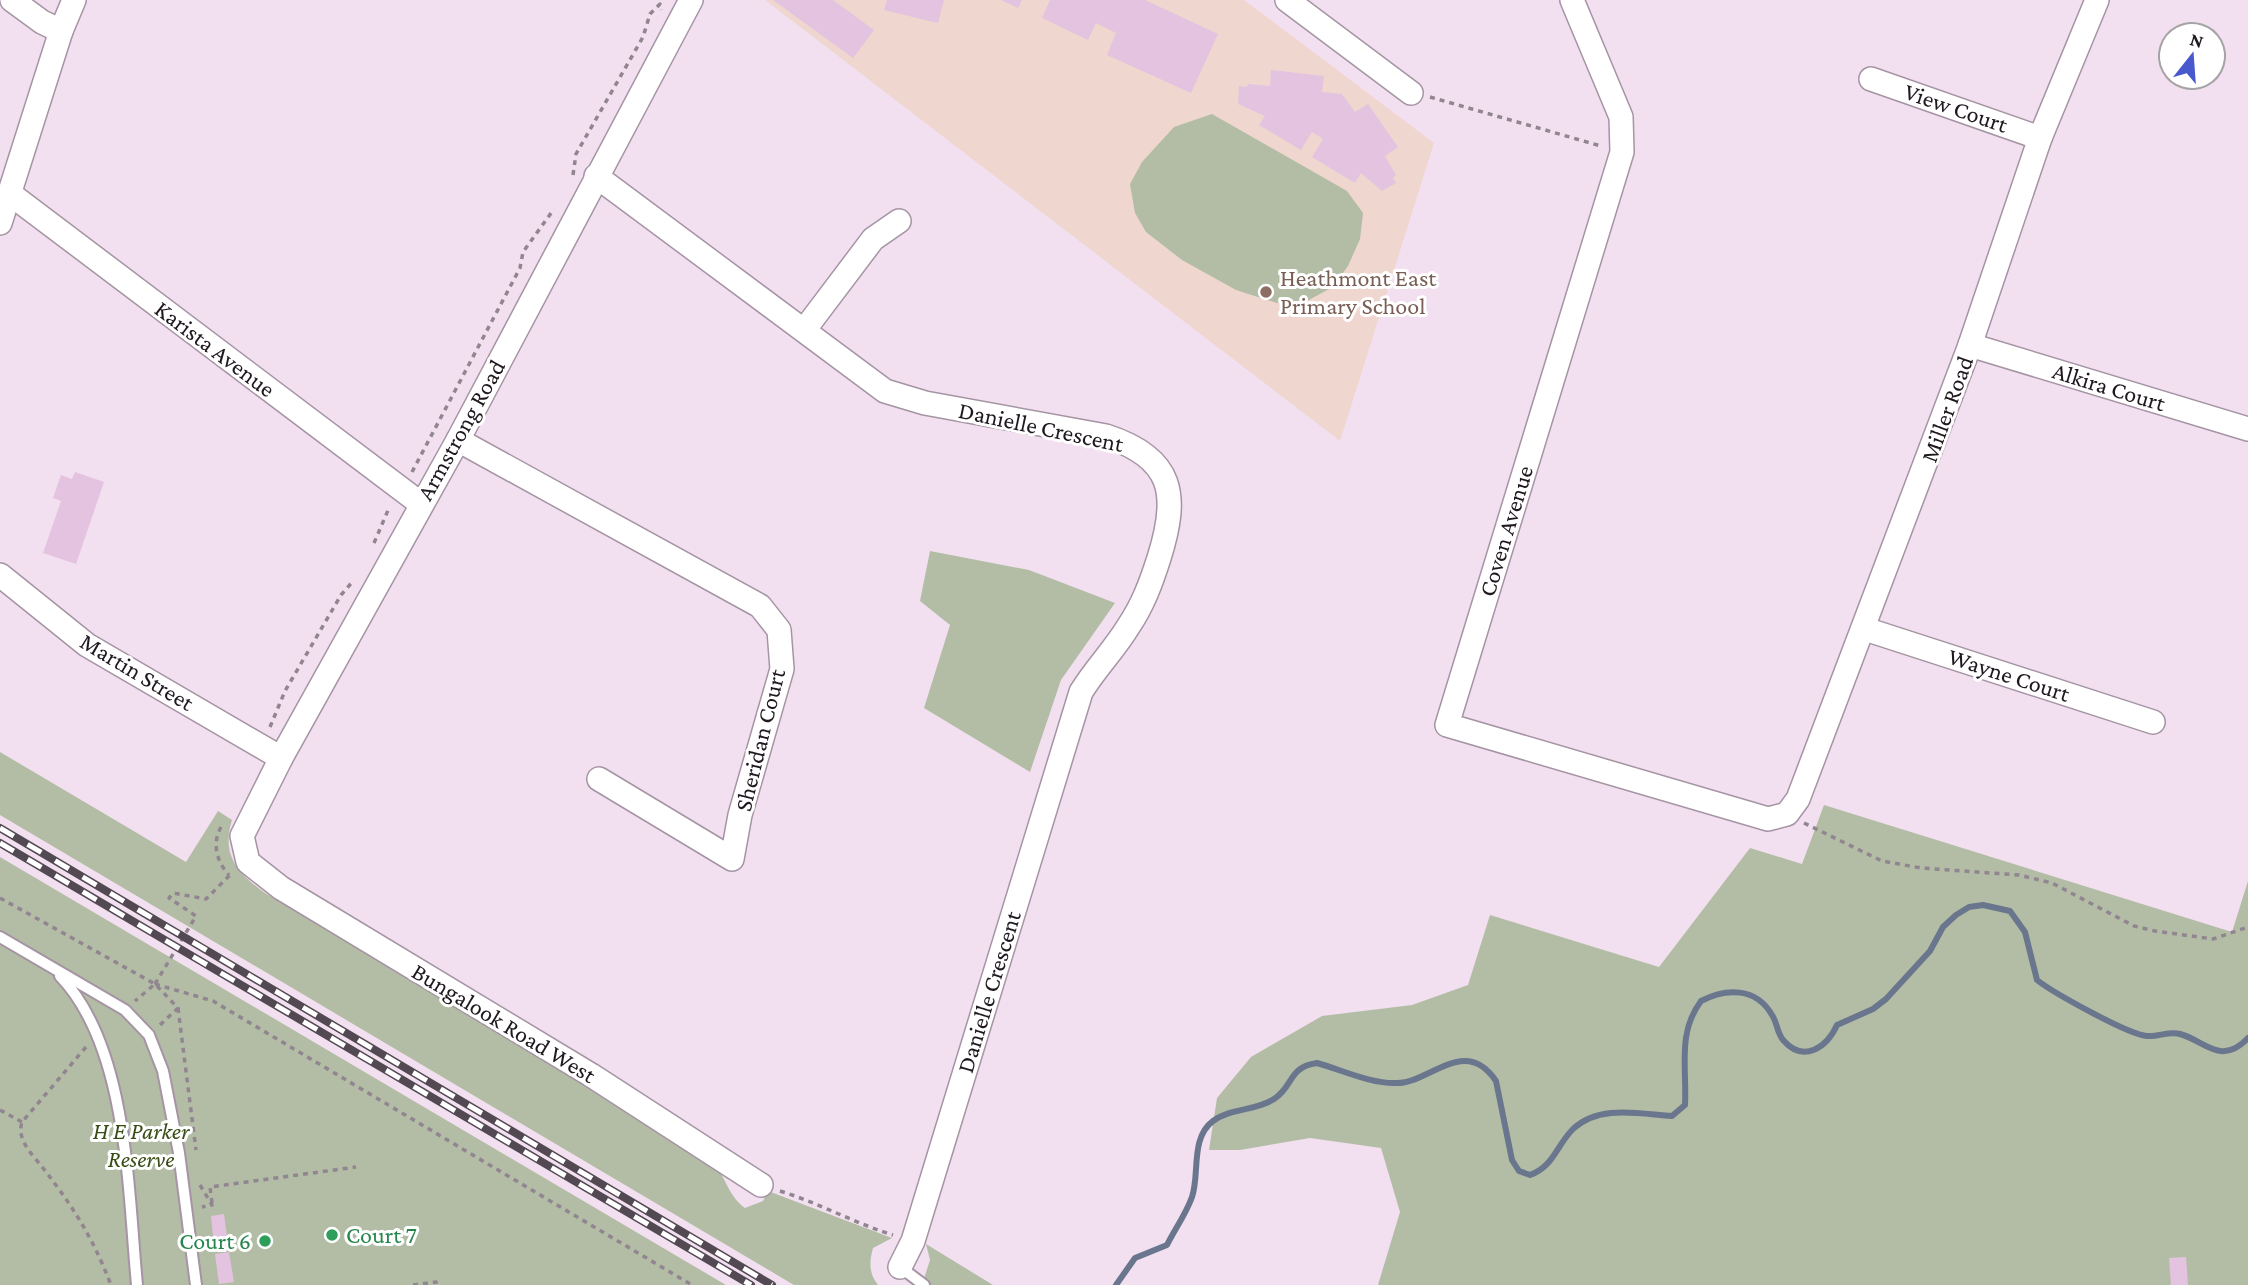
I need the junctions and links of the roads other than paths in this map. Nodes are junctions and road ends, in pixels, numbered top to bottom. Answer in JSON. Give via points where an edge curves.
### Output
{"nodes":[{"id":1,"x":12,"y":0,"type":"edge"},
{"id":2,"x":74,"y":0,"type":"edge"},
{"id":3,"x":691,"y":0,"type":"edge"},
{"id":4,"x":1287,"y":0,"type":"edge"},
{"id":5,"x":1572,"y":0,"type":"edge"},
{"id":6,"x":2097,"y":0,"type":"edge"},
{"id":7,"x":61,"y":31,"type":"junction"},
{"id":8,"x":1871,"y":79,"type":"dead end"},
{"id":9,"x":1411,"y":93,"type":"road end"},
{"id":10,"x":2040,"y":138,"type":"junction"},
{"id":11,"x":596,"y":176,"type":"junction"},
{"id":12,"x":9,"y":193,"type":"junction"},
{"id":13,"x":899,"y":221,"type":"dead end"},
{"id":14,"x":0,"y":223,"type":"edge"},
{"id":15,"x":805,"y":329,"type":"junction"},
{"id":16,"x":1970,"y":345,"type":"junction"},
{"id":17,"x":2248,"y":429,"type":"edge"},
{"id":18,"x":458,"y":440,"type":"junction"},
{"id":19,"x":421,"y":504,"type":"junction"},
{"id":20,"x":0,"y":575,"type":"edge"},
{"id":21,"x":1865,"y":629,"type":"junction"},
{"id":22,"x":2153,"y":722,"type":"dead end"},
{"id":23,"x":281,"y":758,"type":"junction"},
{"id":24,"x":599,"y":779,"type":"dead end"},
{"id":25,"x":1787,"y":814,"type":"joint"},
{"id":26,"x":248,"y":862,"type":"joint"},
{"id":27,"x":0,"y":937,"type":"edge"},
{"id":28,"x":48,"y":965,"type":"junction"},
{"id":29,"x":761,"y":1185,"type":"road end"},
{"id":30,"x":900,"y":1267,"type":"joint"},
{"id":31,"x":137,"y":1285,"type":"edge"},
{"id":32,"x":196,"y":1285,"type":"edge"},
{"id":33,"x":924,"y":1285,"type":"edge"}],
"edges":[{"from":1,"to":7,"type":"street"},
{"from":2,"to":7,"type":"street"},
{"from":3,"to":11,"type":"street","name":"Armstrong Road"},
{"from":4,"to":9,"type":"street"},
{"from":5,"to":25,"type":"street","name":"Coven Avenue","via":[[1621,117],[1622,152],[1447,725],[1768,819]]},
{"from":6,"to":10,"type":"street","name":"Miller Road"},
{"from":7,"to":12,"type":"street"},
{"from":8,"to":10,"type":"street","name":"View Court"},
{"from":10,"to":16,"type":"street","name":"Miller Road"},
{"from":11,"to":15,"type":"street","name":"Danielle Crescent"},
{"from":11,"to":18,"type":"street","name":"Armstrong Road"},
{"from":12,"to":14,"type":"street"},
{"from":12,"to":19,"type":"street","name":"Karista Avenue"},
{"from":13,"to":15,"type":"street","via":[[873,239]]},
{"from":15,"to":30,"type":"street","name":"Danielle Crescent","via":[[885,391],[1129,444],[1151,459],[1172,498],[1166,536],[1147,595],[1081,692],[913,1241]]},
{"from":16,"to":17,"type":"street","name":"Alkira Court"},
{"from":16,"to":21,"type":"street","name":"Miller Road"},
{"from":18,"to":19,"type":"street","name":"Armstrong Road"},
{"from":18,"to":24,"type":"street","name":"Sheridan Court","via":[[760,606],[779,630],[782,668],[732,859]]},
{"from":19,"to":23,"type":"street","name":"Armstrong Road"},
{"from":20,"to":23,"type":"street","name":"Martin Street","via":[[87,645]]},
{"from":21,"to":22,"type":"street","name":"Wayne Court"},
{"from":21,"to":25,"type":"street","name":"Miller Road","via":[[1798,799]]},
{"from":23,"to":26,"type":"street","name":"Armstrong Road","via":[[242,836]]},
{"from":26,"to":29,"type":"street","name":"Bungalook Road West","via":[[281,888],[591,1075]]},
{"from":27,"to":28,"type":"lane"},
{"from":28,"to":31,"type":"lane","via":[[76,995],[97,1036],[116,1091]]},
{"from":28,"to":32,"type":"lane","via":[[124,1010],[149,1035],[167,1088]]},
{"from":30,"to":33,"type":"lane"}]}
